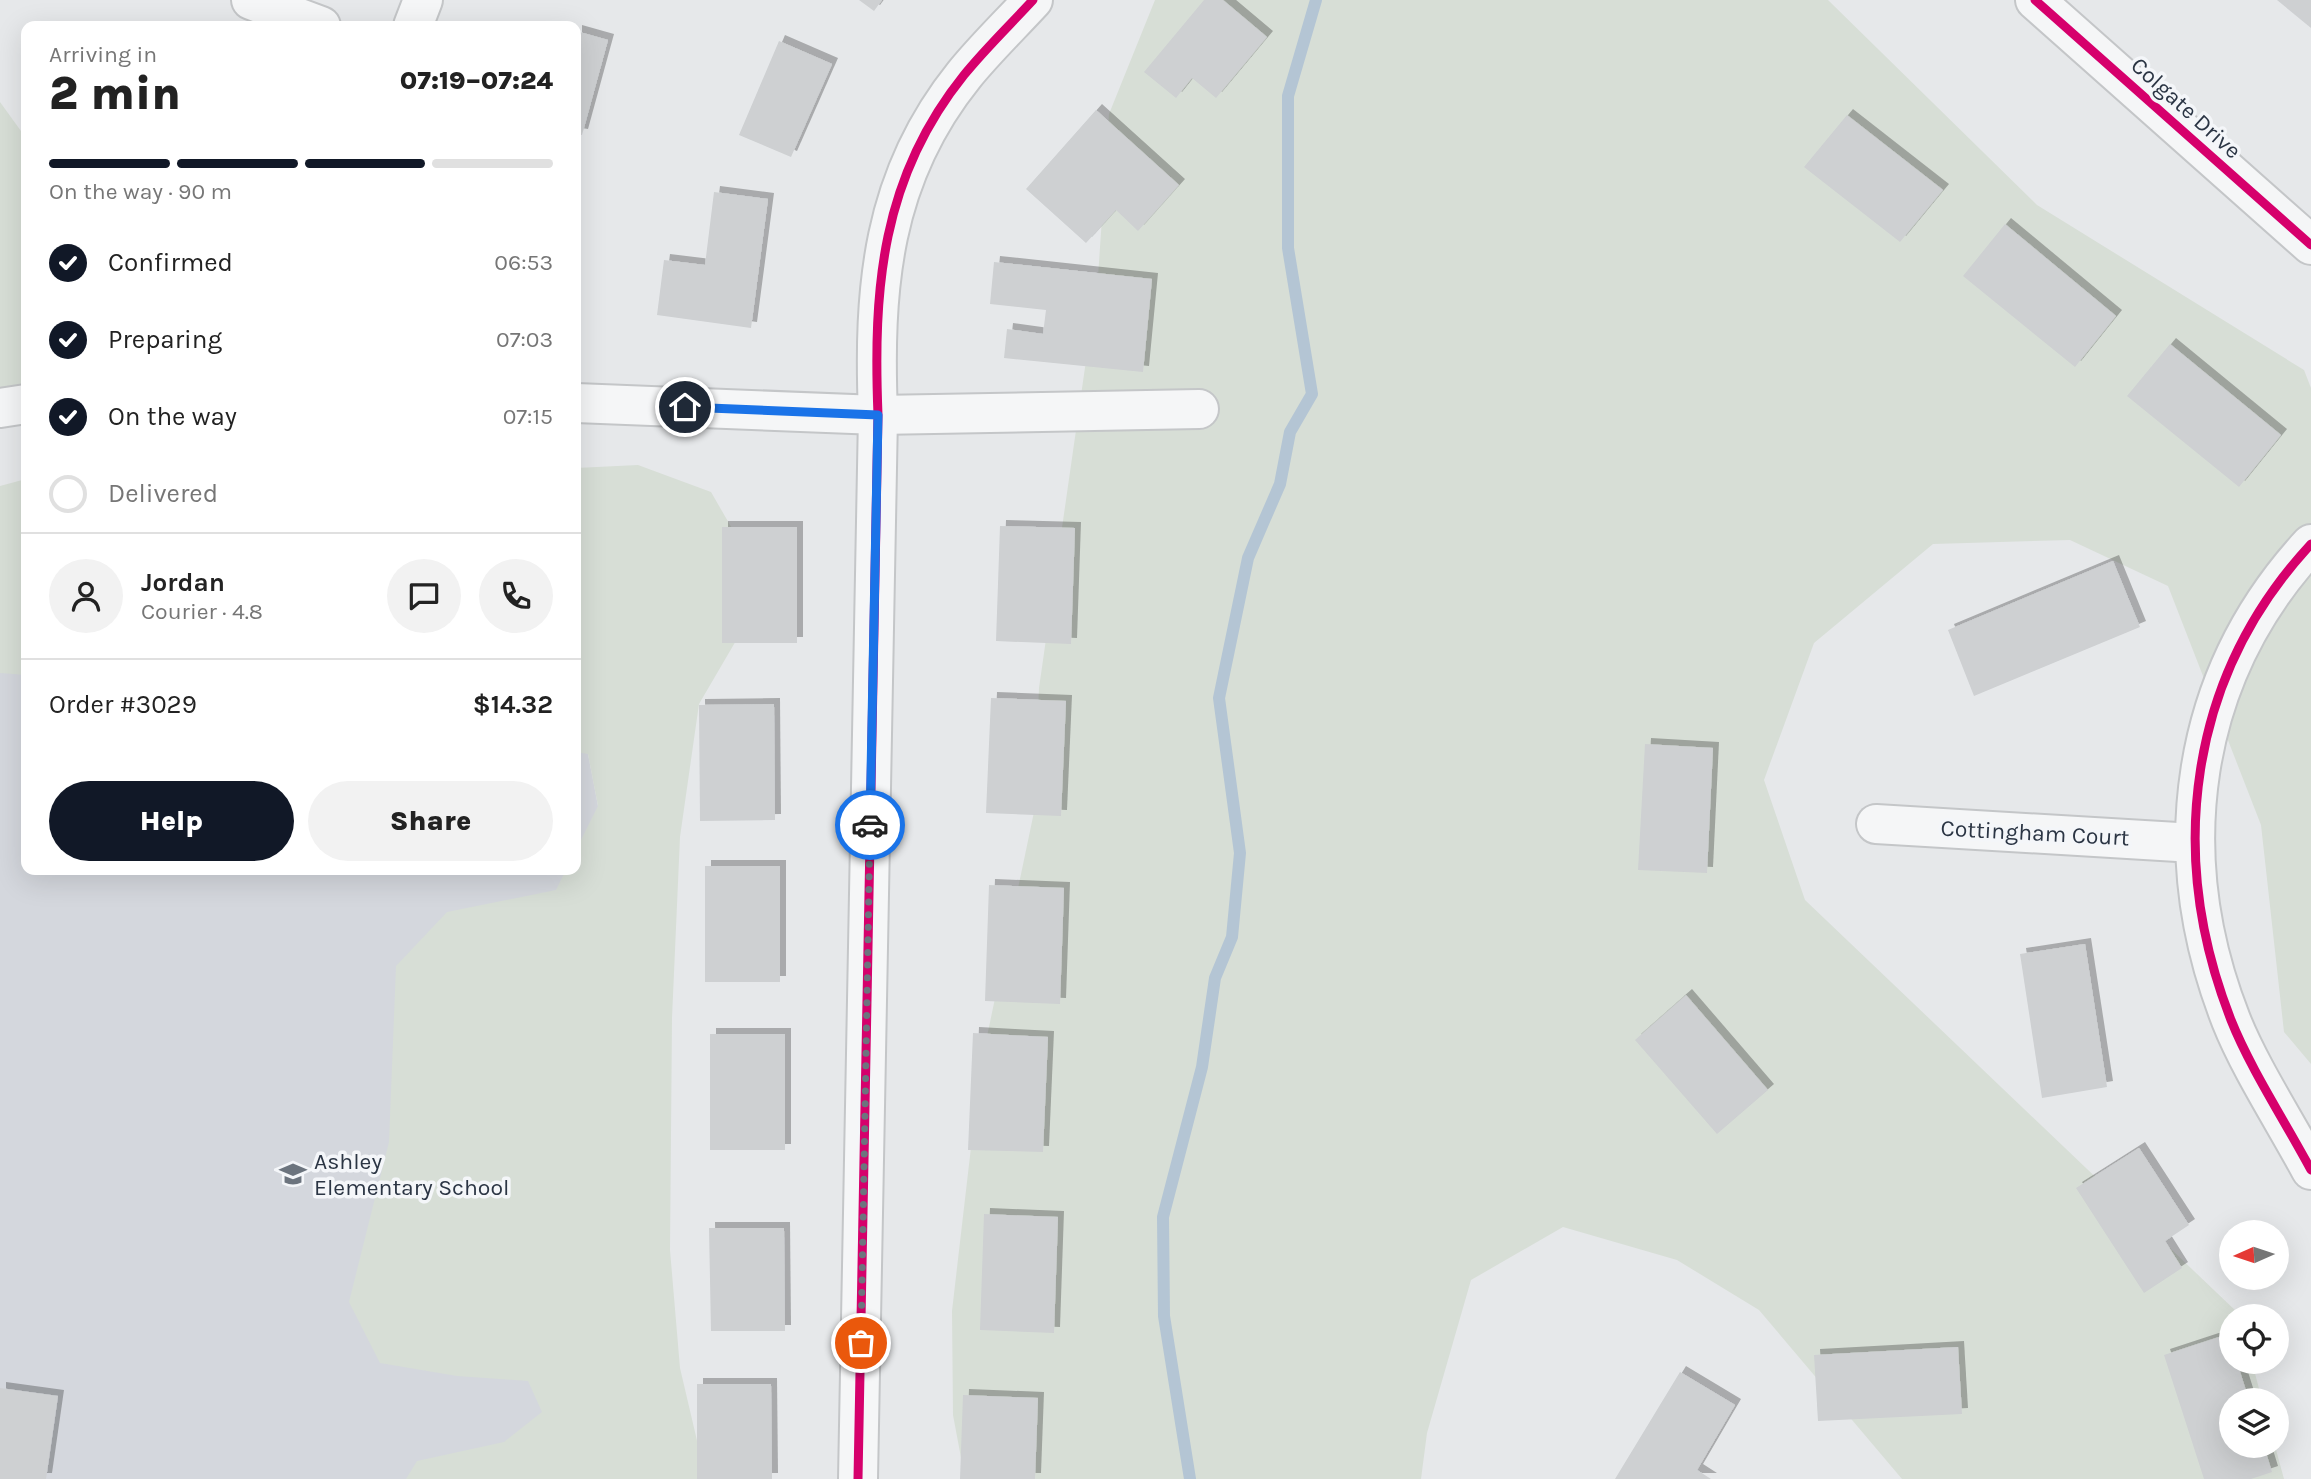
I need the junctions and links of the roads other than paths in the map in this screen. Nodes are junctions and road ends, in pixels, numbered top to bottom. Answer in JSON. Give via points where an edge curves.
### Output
{"nodes":[{"id":1,"x":251,"y":0,"type":"edge"},
{"id":2,"x":423,"y":0,"type":"edge"},
{"id":3,"x":1033,"y":0,"type":"edge"},
{"id":4,"x":2035,"y":0,"type":"edge"},
{"id":5,"x":308,"y":21,"type":"edge"},
{"id":6,"x":415,"y":21,"type":"edge"},
{"id":7,"x":2311,"y":245,"type":"edge"},
{"id":8,"x":581,"y":403,"type":"edge"},
{"id":9,"x":21,"y":405,"type":"edge"},
{"id":10,"x":0,"y":408,"type":"edge"},
{"id":11,"x":1199,"y":409,"type":"dead end"},
{"id":12,"x":878,"y":415,"type":"junction"},
{"id":13,"x":2311,"y":544,"type":"edge"},
{"id":14,"x":1876,"y":824,"type":"dead end"},
{"id":15,"x":2193,"y":843,"type":"junction"},
{"id":16,"x":2311,"y":1170,"type":"edge"},
{"id":17,"x":858,"y":1479,"type":"edge"}],
"edges":[{"from":1,"to":5,"type":"street"},
{"from":2,"to":6,"type":"street"},
{"from":3,"to":12,"type":"street","via":[[964,75],[930,124],[901,187],[881,268],[875,334]]},
{"from":4,"to":7,"type":"street","name":"Colgate Drive"},
{"from":8,"to":12,"type":"street"},
{"from":9,"to":10,"type":"street"},
{"from":11,"to":12,"type":"street"},
{"from":12,"to":17,"type":"street"},
{"from":13,"to":15,"type":"street","via":[[2285,572],[2250,629],[2217,702],[2199,770]]},
{"from":14,"to":15,"type":"street","name":"Cottingham Court"},
{"from":15,"to":16,"type":"street","via":[[2197,899],[2209,957],[2232,1023]]}]}
